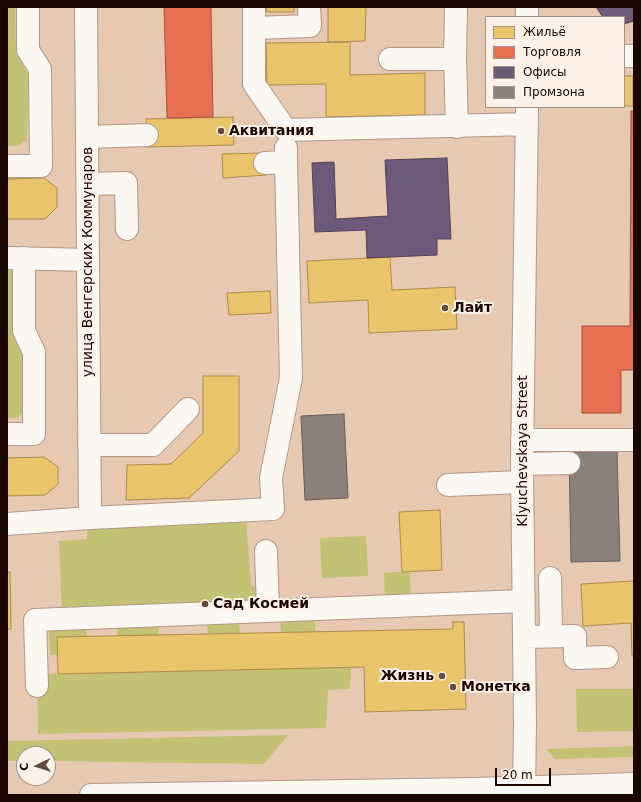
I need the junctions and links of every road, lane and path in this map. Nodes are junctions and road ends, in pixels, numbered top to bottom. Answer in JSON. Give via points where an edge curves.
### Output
{"nodes":[{"id":1,"x":28,"y":7,"type":"edge"},
{"id":2,"x":86,"y":7,"type":"edge"},
{"id":3,"x":310,"y":7,"type":"edge"},
{"id":4,"x":456,"y":7,"type":"edge"},
{"id":5,"x":254,"y":18,"type":"edge"},
{"id":6,"x":390,"y":59,"type":"dead end"},
{"id":7,"x":455,"y":59,"type":"junction"},
{"id":8,"x":527,"y":116,"type":"edge"},
{"id":9,"x":457,"y":127,"type":"junction"},
{"id":10,"x":286,"y":130,"type":"junction"},
{"id":11,"x":147,"y":135,"type":"dead end"},
{"id":12,"x":88,"y":137,"type":"junction"},
{"id":13,"x":7,"y":166,"type":"edge"},
{"id":14,"x":88,"y":184,"type":"junction"},
{"id":15,"x":127,"y":229,"type":"dead end"},
{"id":16,"x":16,"y":258,"type":"edge"},
{"id":17,"x":88,"y":260,"type":"junction"},
{"id":18,"x":188,"y":409,"type":"dead end"},
{"id":19,"x":7,"y":434,"type":"edge"},
{"id":20,"x":522,"y":440,"type":"junction"},
{"id":21,"x":634,"y":440,"type":"edge"},
{"id":22,"x":89,"y":445,"type":"junction"},
{"id":23,"x":569,"y":463,"type":"dead end"},
{"id":24,"x":522,"y":473,"type":"junction"},
{"id":25,"x":448,"y":485,"type":"dead end"},
{"id":26,"x":90,"y":518,"type":"junction"},
{"id":27,"x":7,"y":524,"type":"edge"},
{"id":28,"x":266,"y":551,"type":"dead end"},
{"id":29,"x":550,"y":578,"type":"dead end"},
{"id":30,"x":523,"y":601,"type":"junction"},
{"id":31,"x":268,"y":610,"type":"junction"},
{"id":32,"x":551,"y":636,"type":"junction"},
{"id":33,"x":524,"y":637,"type":"junction"},
{"id":34,"x":608,"y":657,"type":"dead end"},
{"id":35,"x":37,"y":686,"type":"dead end"},
{"id":36,"x":634,"y":784,"type":"edge"},
{"id":37,"x":524,"y":791,"type":"edge"},
{"id":38,"x":92,"y":795,"type":"edge"}],
"edges":[{"from":1,"to":13,"type":"street","via":[[28,50],[40,69],[41,166]]},
{"from":2,"to":12,"type":"street","name":"улица Венгерских Коммунаров"},
{"from":3,"to":5,"type":"street","via":[[310,26]]},
{"from":4,"to":7,"type":"street"},
{"from":5,"to":10,"type":"street","via":[[254,84]]},
{"from":6,"to":7,"type":"street"},
{"from":7,"to":9,"type":"street"},
{"from":8,"to":9,"type":"street"},
{"from":8,"to":20,"type":"street","name":"Klyuchevskaya Street"},
{"from":9,"to":10,"type":"street"},
{"from":10,"to":26,"type":"street","via":[[276,163],[291,378],[271,478],[273,508]]},
{"from":11,"to":12,"type":"street"},
{"from":12,"to":14,"type":"street","name":"улица Венгерских Коммунаров"},
{"from":14,"to":15,"type":"street","via":[[126,183]]},
{"from":14,"to":17,"type":"street","name":"улица Венгерских Коммунаров"},
{"from":16,"to":17,"type":"street"},
{"from":16,"to":19,"type":"street","via":[[24,331],[34,352],[34,434]]},
{"from":17,"to":22,"type":"street","name":"улица Венгерских Коммунаров"},
{"from":18,"to":22,"type":"street","via":[[153,445]]},
{"from":20,"to":21,"type":"street"},
{"from":20,"to":24,"type":"street","name":"Klyuchevskaya Street"},
{"from":22,"to":26,"type":"street","name":"улица Венгерских Коммунаров"},
{"from":23,"to":24,"type":"street"},
{"from":24,"to":25,"type":"street"},
{"from":24,"to":30,"type":"street","name":"Klyuchevskaya Street"},
{"from":26,"to":27,"type":"street"},
{"from":28,"to":31,"type":"street"},
{"from":29,"to":32,"type":"street"},
{"from":30,"to":31,"type":"street"},
{"from":30,"to":33,"type":"street","name":"Klyuchevskaya Street"},
{"from":31,"to":35,"type":"street","via":[[35,620]]},
{"from":32,"to":33,"type":"street"},
{"from":32,"to":34,"type":"street","via":[[575,636],[575,658]]},
{"from":33,"to":37,"type":"street","name":"Klyuchevskaya Street"},
{"from":36,"to":37,"type":"street"},
{"from":37,"to":38,"type":"street"}]}
